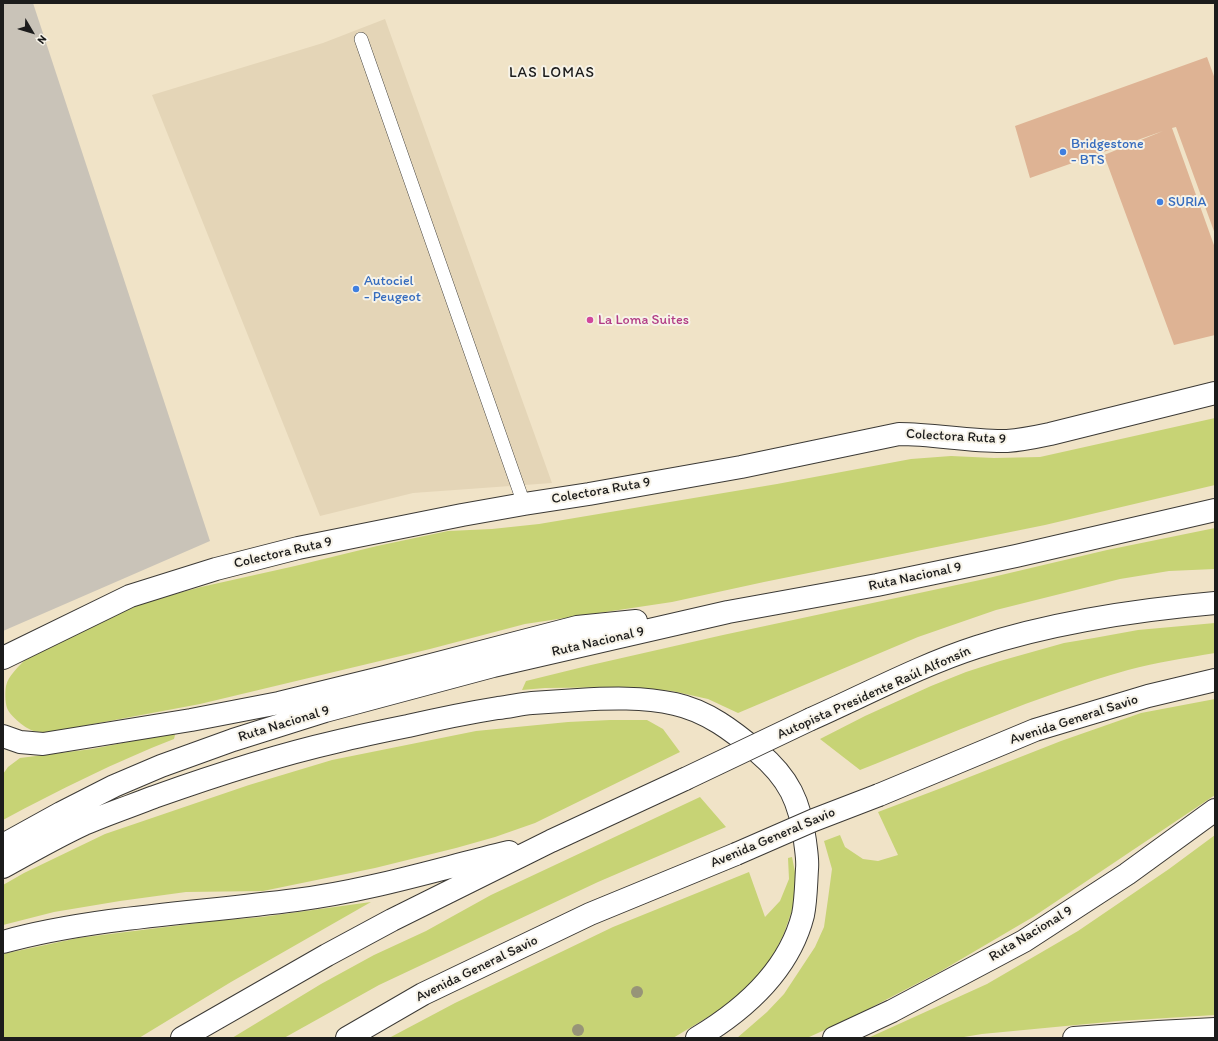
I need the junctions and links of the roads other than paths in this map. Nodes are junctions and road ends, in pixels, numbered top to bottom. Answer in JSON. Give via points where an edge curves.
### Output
{"nodes":[{"id":1,"x":362,"y":39,"type":"dead end"},
{"id":2,"x":1215,"y":393,"type":"edge"},
{"id":3,"x":524,"y":504,"type":"junction"},
{"id":4,"x":1215,"y":510,"type":"edge"},
{"id":5,"x":1215,"y":603,"type":"edge"},
{"id":6,"x":728,"y":612,"type":"junction"},
{"id":7,"x":3,"y":658,"type":"edge"},
{"id":8,"x":1215,"y":680,"type":"edge"},
{"id":9,"x":3,"y":736,"type":"edge"},
{"id":10,"x":1215,"y":810,"type":"edge"},
{"id":11,"x":551,"y":841,"type":"junction"},
{"id":12,"x":3,"y":845,"type":"edge"},
{"id":13,"x":3,"y":867,"type":"edge"},
{"id":14,"x":3,"y":942,"type":"edge"},
{"id":15,"x":1215,"y":1029,"type":"edge"},
{"id":16,"x":182,"y":1038,"type":"edge"},
{"id":17,"x":347,"y":1038,"type":"edge"},
{"id":18,"x":697,"y":1038,"type":"edge"},
{"id":19,"x":834,"y":1038,"type":"edge"},
{"id":20,"x":1074,"y":1038,"type":"edge"}],
"edges":[{"from":1,"to":3,"type":"lane"},
{"from":2,"to":3,"type":"main road","name":"Colectora Ruta 9","via":[[1027,438],[988,440],[899,434],[726,469]]},
{"from":3,"to":7,"type":"main road","name":"Colectora Ruta 9","via":[[298,548],[185,578],[130,596]]},
{"from":4,"to":6,"type":"main road","name":"Ruta Nacional 9","via":[[885,584]]},
{"from":5,"to":11,"type":"main road","name":"Autopista Presidente Raúl Alfonsín","bridge":true,"via":[[1140,610],[1086,620],[978,647],[811,719]]},
{"from":6,"to":9,"type":"main road","via":[[577,627],[279,703],[192,720],[43,744],[20,742]]},
{"from":6,"to":12,"type":"main road","name":"Ruta Nacional 9","via":[[493,666],[325,711],[240,737],[167,763],[114,786]]},
{"from":8,"to":17,"type":"main road","name":"Avenida General Savio","bridge":true,"via":[[1148,696],[1035,730],[814,820],[583,917],[423,994]]},
{"from":10,"to":19,"type":"main road","name":"Ruta Nacional 9","via":[[1127,874],[1024,941],[892,1011]]},
{"from":11,"to":14,"type":"main road","via":[[352,891],[283,902],[179,912],[80,926]]},
{"from":11,"to":16,"type":"main road","via":[[392,920]]},
{"from":13,"to":18,"type":"main road","via":[[87,823],[136,804],[262,761],[333,742],[450,716],[530,703],[633,699],[678,704],[720,722],[767,760],[781,775],[793,793],[800,812],[808,862],[804,912],[792,946],[746,1004]]},
{"from":15,"to":20,"type":"main road"}]}
